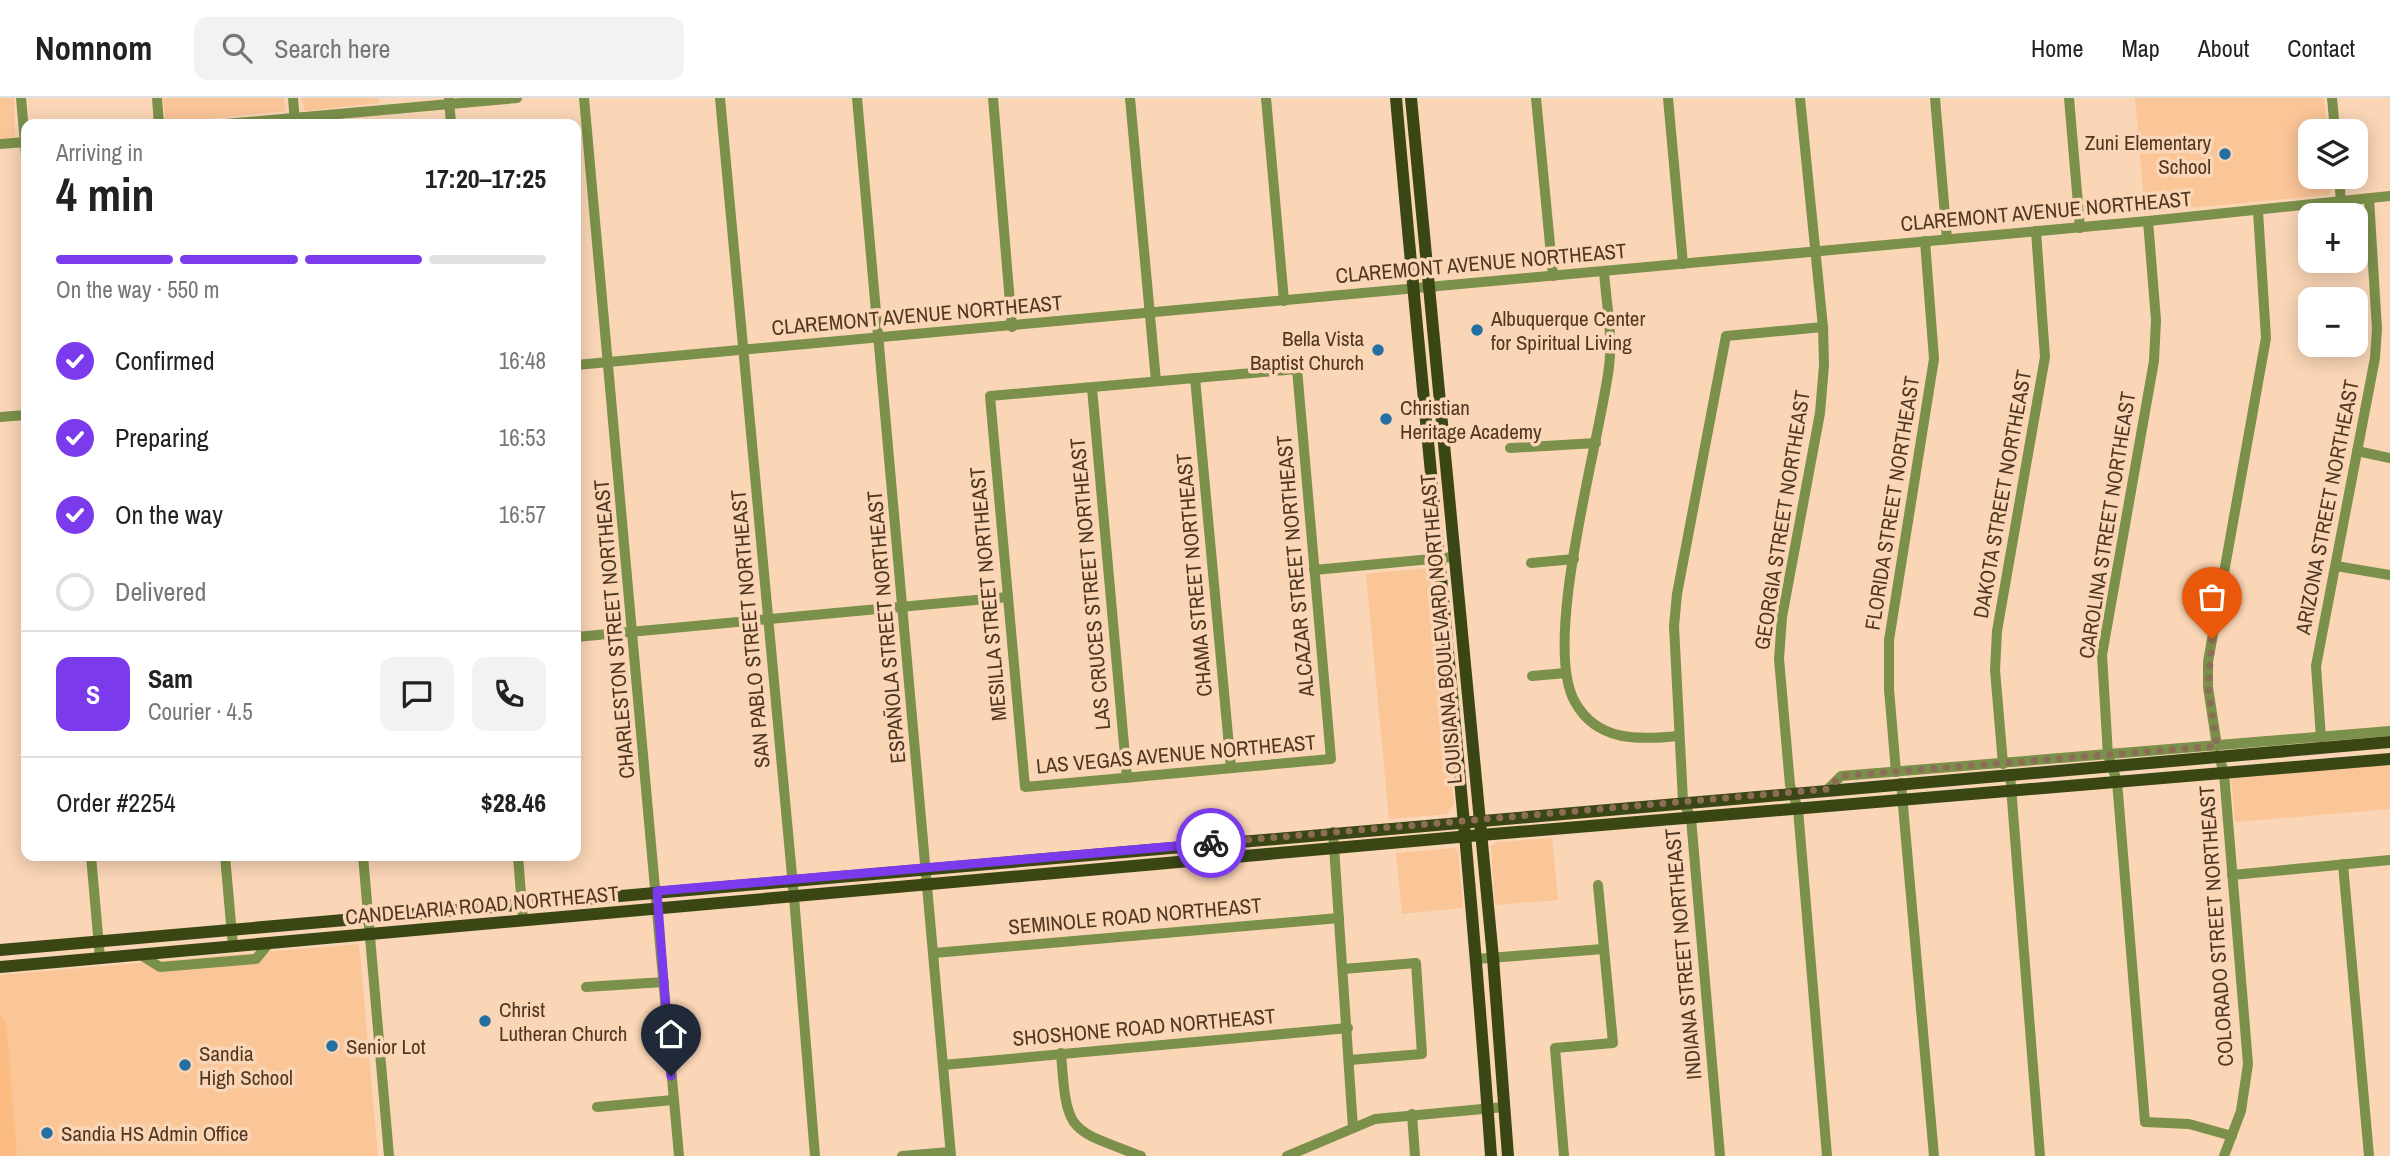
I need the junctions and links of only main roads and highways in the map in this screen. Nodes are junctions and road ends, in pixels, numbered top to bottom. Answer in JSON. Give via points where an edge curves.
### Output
{"nodes":[{"id":1,"x":1396,"y":98,"type":"edge"},
{"id":2,"x":1411,"y":98,"type":"edge"},
{"id":3,"x":2390,"y":742,"type":"edge"},
{"id":4,"x":2390,"y":759,"type":"edge"},
{"id":5,"x":1479,"y":819,"type":"junction"},
{"id":6,"x":1465,"y":820,"type":"junction"},
{"id":7,"x":1481,"y":835,"type":"junction"},
{"id":8,"x":1467,"y":837,"type":"junction"},
{"id":9,"x":0,"y":950,"type":"edge"},
{"id":10,"x":0,"y":967,"type":"edge"},
{"id":11,"x":1492,"y":1156,"type":"edge"},
{"id":12,"x":1508,"y":1156,"type":"edge"}],
"edges":[{"from":1,"to":6,"type":"main road","name":"LOUISIANA BOULEVARD NORTHEAST"},
{"from":2,"to":5,"type":"main road","name":"LOUISIANA BOULEVARD NORTHEAST"},
{"from":3,"to":5,"type":"main road","name":"CANDELARIA ROAD NORTHEAST","via":[[2109,760]]},
{"from":4,"to":7,"type":"main road","name":"CANDELARIA ROAD NORTHEAST"},
{"from":5,"to":6,"type":"main road","name":"CANDELARIA ROAD NORTHEAST"},
{"from":5,"to":7,"type":"main road","name":"LOUISIANA BOULEVARD NORTHEAST"},
{"from":6,"to":8,"type":"main road","name":"LOUISIANA BOULEVARD NORTHEAST"},
{"from":6,"to":9,"type":"main road","name":"CANDELARIA ROAD NORTHEAST"},
{"from":7,"to":8,"type":"main road","name":"CANDELARIA ROAD NORTHEAST"},
{"from":7,"to":12,"type":"main road","name":"LOUISIANA BOULEVARD NORTHEAST"},
{"from":8,"to":10,"type":"main road","name":"CANDELARIA ROAD NORTHEAST"},
{"from":8,"to":11,"type":"main road","name":"LOUISIANA BOULEVARD NORTHEAST"}]}
